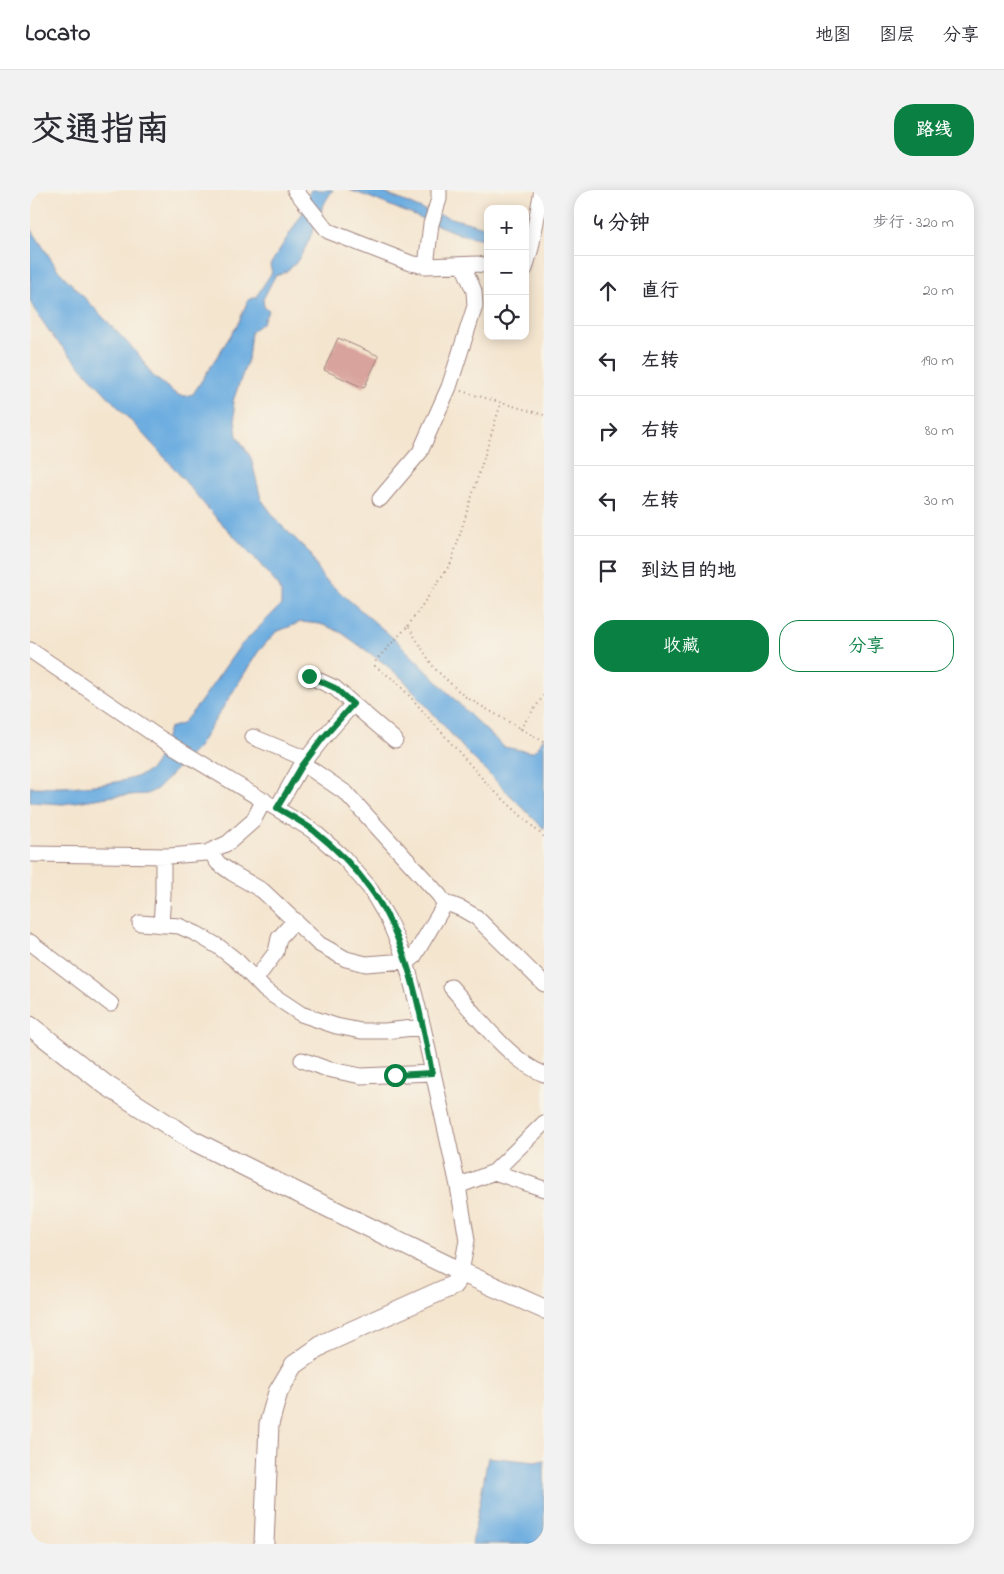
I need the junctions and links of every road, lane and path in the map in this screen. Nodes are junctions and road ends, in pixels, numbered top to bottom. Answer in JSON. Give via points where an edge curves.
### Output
{"nodes":[{"id":1,"x":542,"y":190,"type":"edge"},
{"id":2,"x":297,"y":193,"type":"edge"},
{"id":3,"x":439,"y":194,"type":"edge"},
{"id":4,"x":539,"y":230,"type":"edge"},
{"id":5,"x":529,"y":255,"type":"edge"},
{"id":6,"x":463,"y":264,"type":"junction"},
{"id":7,"x":484,"y":265,"type":"edge"},
{"id":8,"x":426,"y":266,"type":"junction"},
{"id":9,"x":449,"y":387,"type":"junction"},
{"id":10,"x":501,"y":403,"type":"junction"},
{"id":11,"x":544,"y":415,"type":"edge"},
{"id":12,"x":380,"y":499,"type":"dead end"},
{"id":13,"x":408,"y":626,"type":"junction"},
{"id":14,"x":30,"y":650,"type":"edge"},
{"id":15,"x":309,"y":676,"type":"dead end"},
{"id":16,"x":544,"y":695,"type":"edge"},
{"id":17,"x":353,"y":704,"type":"junction"},
{"id":18,"x":520,"y":729,"type":"junction"},
{"id":19,"x":253,"y":737,"type":"dead end"},
{"id":20,"x":395,"y":740,"type":"dead end"},
{"id":21,"x":544,"y":742,"type":"edge"},
{"id":22,"x":305,"y":762,"type":"junction"},
{"id":23,"x":270,"y":804,"type":"junction"},
{"id":24,"x":544,"y":836,"type":"edge"},
{"id":25,"x":210,"y":851,"type":"junction"},
{"id":26,"x":30,"y":854,"type":"edge"},
{"id":27,"x":163,"y":856,"type":"junction"},
{"id":28,"x":445,"y":904,"type":"junction"},
{"id":29,"x":295,"y":920,"type":"junction"},
{"id":30,"x":140,"y":924,"type":"dead end"},
{"id":31,"x":160,"y":925,"type":"junction"},
{"id":32,"x":30,"y":942,"type":"edge"},
{"id":33,"x":406,"y":960,"type":"junction"},
{"id":34,"x":255,"y":980,"type":"junction"},
{"id":35,"x":544,"y":984,"type":"edge"},
{"id":36,"x":452,"y":987,"type":"dead end"},
{"id":37,"x":111,"y":1004,"type":"dead end"},
{"id":38,"x":30,"y":1026,"type":"edge"},
{"id":39,"x":423,"y":1027,"type":"junction"},
{"id":40,"x":302,"y":1060,"type":"dead end"},
{"id":41,"x":432,"y":1073,"type":"junction"},
{"id":42,"x":544,"y":1074,"type":"edge"},
{"id":43,"x":544,"y":1123,"type":"edge"},
{"id":44,"x":494,"y":1172,"type":"junction"},
{"id":45,"x":458,"y":1186,"type":"junction"},
{"id":46,"x":544,"y":1189,"type":"edge"},
{"id":47,"x":461,"y":1272,"type":"junction"},
{"id":48,"x":544,"y":1309,"type":"edge"},
{"id":49,"x":264,"y":1544,"type":"edge"}],
"edges":[{"from":1,"to":4,"type":"street"},
{"from":2,"to":8,"type":"street","via":[[328,231],[410,263]]},
{"from":3,"to":8,"type":"street","via":[[431,224]]},
{"from":4,"to":5,"type":"street"},
{"from":6,"to":7,"type":"street"},
{"from":6,"to":8,"type":"street"},
{"from":6,"to":9,"type":"street","via":[[474,291],[475,306]]},
{"from":9,"to":10,"type":"path"},
{"from":9,"to":12,"type":"street","via":[[420,452]]},
{"from":10,"to":11,"type":"path"},
{"from":10,"to":13,"type":"path","via":[[451,563]]},
{"from":13,"to":18,"type":"path","via":[[434,668],[464,696]]},
{"from":13,"to":24,"type":"path","via":[[376,660],[375,666],[397,682],[489,786]]},
{"from":14,"to":23,"type":"street","via":[[158,737]]},
{"from":15,"to":17,"type":"street","via":[[335,688]]},
{"from":16,"to":18,"type":"path"},
{"from":17,"to":20,"type":"street"},
{"from":17,"to":22,"type":"street"},
{"from":18,"to":21,"type":"path"},
{"from":19,"to":22,"type":"street","via":[[291,752]]},
{"from":22,"to":23,"type":"street"},
{"from":22,"to":28,"type":"street","via":[[346,793]]},
{"from":23,"to":25,"type":"street","via":[[228,842]]},
{"from":23,"to":33,"type":"street","via":[[312,830],[370,887]]},
{"from":25,"to":27,"type":"street"},
{"from":25,"to":29,"type":"street","via":[[218,863],[263,891]]},
{"from":26,"to":27,"type":"street"},
{"from":27,"to":31,"type":"street"},
{"from":28,"to":33,"type":"street","via":[[414,958]]},
{"from":28,"to":35,"type":"street","via":[[476,917]]},
{"from":29,"to":33,"type":"street","via":[[319,944],[346,959],[366,964]]},
{"from":29,"to":34,"type":"street","via":[[279,938],[276,952]]},
{"from":30,"to":31,"type":"street"},
{"from":31,"to":34,"type":"street","via":[[179,926],[197,934],[237,960]]},
{"from":32,"to":37,"type":"street"},
{"from":33,"to":39,"type":"street"},
{"from":34,"to":39,"type":"street","via":[[301,1014],[336,1026],[361,1031]]},
{"from":36,"to":42,"type":"street","via":[[501,1042],[526,1065]]},
{"from":38,"to":47,"type":"main road","via":[[106,1085],[192,1140]]},
{"from":39,"to":41,"type":"street"},
{"from":40,"to":41,"type":"street","via":[[361,1076]]},
{"from":41,"to":45,"type":"street"},
{"from":43,"to":44,"type":"street"},
{"from":44,"to":45,"type":"street"},
{"from":44,"to":46,"type":"street"},
{"from":45,"to":47,"type":"street","via":[[467,1240]]},
{"from":47,"to":48,"type":"main road"},
{"from":47,"to":49,"type":"main road","via":[[454,1285],[326,1343],[294,1365],[278,1392],[269,1424]]}]}
